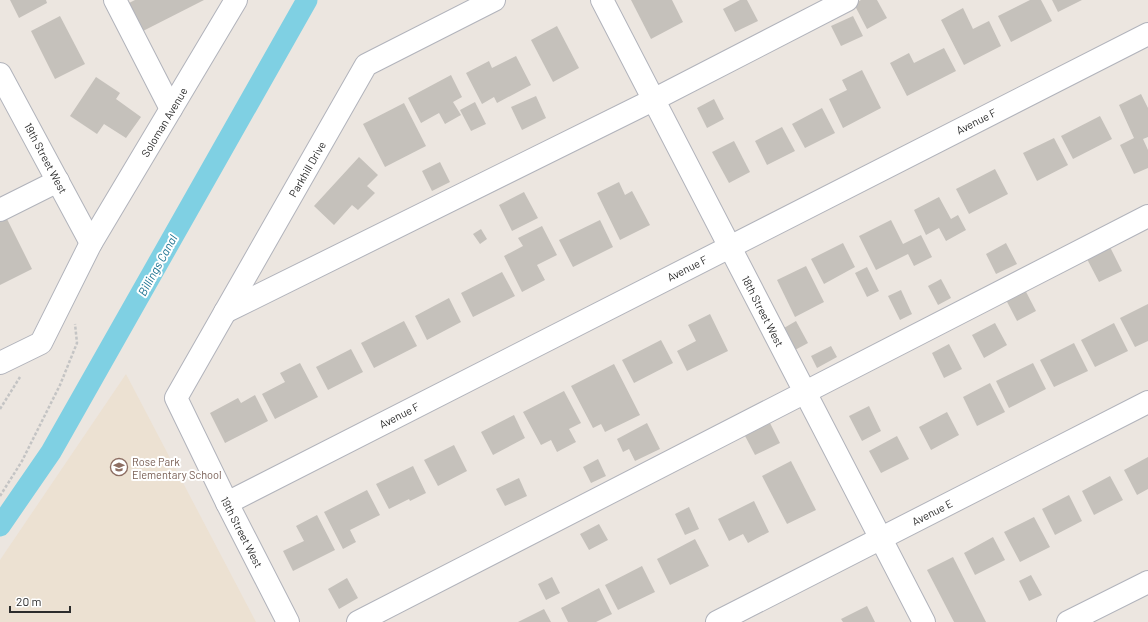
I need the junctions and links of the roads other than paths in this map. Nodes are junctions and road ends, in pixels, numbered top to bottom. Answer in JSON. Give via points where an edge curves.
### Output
{"nodes":[{"id":1,"x":115,"y":0,"type":"edge"},
{"id":2,"x":236,"y":0,"type":"edge"},
{"id":3,"x":494,"y":0,"type":"edge"},
{"id":4,"x":602,"y":0,"type":"edge"},
{"id":5,"x":847,"y":0,"type":"edge"},
{"id":6,"x":1148,"y":34,"type":"edge"},
{"id":7,"x":0,"y":74,"type":"edge"},
{"id":8,"x":653,"y":100,"type":"junction"},
{"id":9,"x":171,"y":109,"type":"junction"},
{"id":10,"x":58,"y":181,"type":"junction"},
{"id":11,"x":0,"y":210,"type":"edge"},
{"id":12,"x":1148,"y":216,"type":"edge"},
{"id":13,"x":91,"y":243,"type":"junction"},
{"id":14,"x":730,"y":247,"type":"junction"},
{"id":15,"x":225,"y":312,"type":"junction"},
{"id":16,"x":0,"y":363,"type":"edge"},
{"id":17,"x":805,"y":392,"type":"junction"},
{"id":18,"x":176,"y":398,"type":"joint"},
{"id":19,"x":1148,"y":402,"type":"edge"},
{"id":20,"x":227,"y":503,"type":"junction"},
{"id":21,"x":881,"y":538,"type":"junction"},
{"id":22,"x":1148,"y":582,"type":"edge"},
{"id":23,"x":288,"y":622,"type":"edge"},
{"id":24,"x":358,"y":622,"type":"edge"},
{"id":25,"x":717,"y":622,"type":"edge"},
{"id":26,"x":924,"y":622,"type":"edge"},
{"id":27,"x":1068,"y":622,"type":"edge"}],
"edges":[{"from":1,"to":9,"type":"street"},
{"from":2,"to":9,"type":"street","name":"Soloman Avenue"},
{"from":3,"to":15,"type":"street","name":"Parkhill Drive","via":[[366,65]]},
{"from":4,"to":8,"type":"street","name":"18th Street West"},
{"from":5,"to":8,"type":"street"},
{"from":6,"to":14,"type":"street","name":"Avenue F"},
{"from":7,"to":10,"type":"street","name":"19th Street West"},
{"from":8,"to":14,"type":"street","name":"18th Street West"},
{"from":8,"to":15,"type":"street"},
{"from":9,"to":13,"type":"street","name":"Soloman Avenue"},
{"from":10,"to":11,"type":"street"},
{"from":10,"to":13,"type":"street","name":"19th Street West"},
{"from":12,"to":17,"type":"street"},
{"from":13,"to":16,"type":"street","via":[[41,343]]},
{"from":14,"to":17,"type":"street","name":"18th Street West"},
{"from":14,"to":20,"type":"street","name":"Avenue F"},
{"from":15,"to":18,"type":"street","name":"Parkhill Drive"},
{"from":17,"to":21,"type":"street","name":"18th Street West"},
{"from":17,"to":24,"type":"street"},
{"from":18,"to":20,"type":"street","name":"19th Street West"},
{"from":19,"to":21,"type":"street","name":"Avenue E"},
{"from":20,"to":23,"type":"street","name":"19th Street West"},
{"from":21,"to":25,"type":"street","name":"Avenue E"},
{"from":21,"to":26,"type":"street","name":"18th Street West"},
{"from":22,"to":27,"type":"street"}]}
